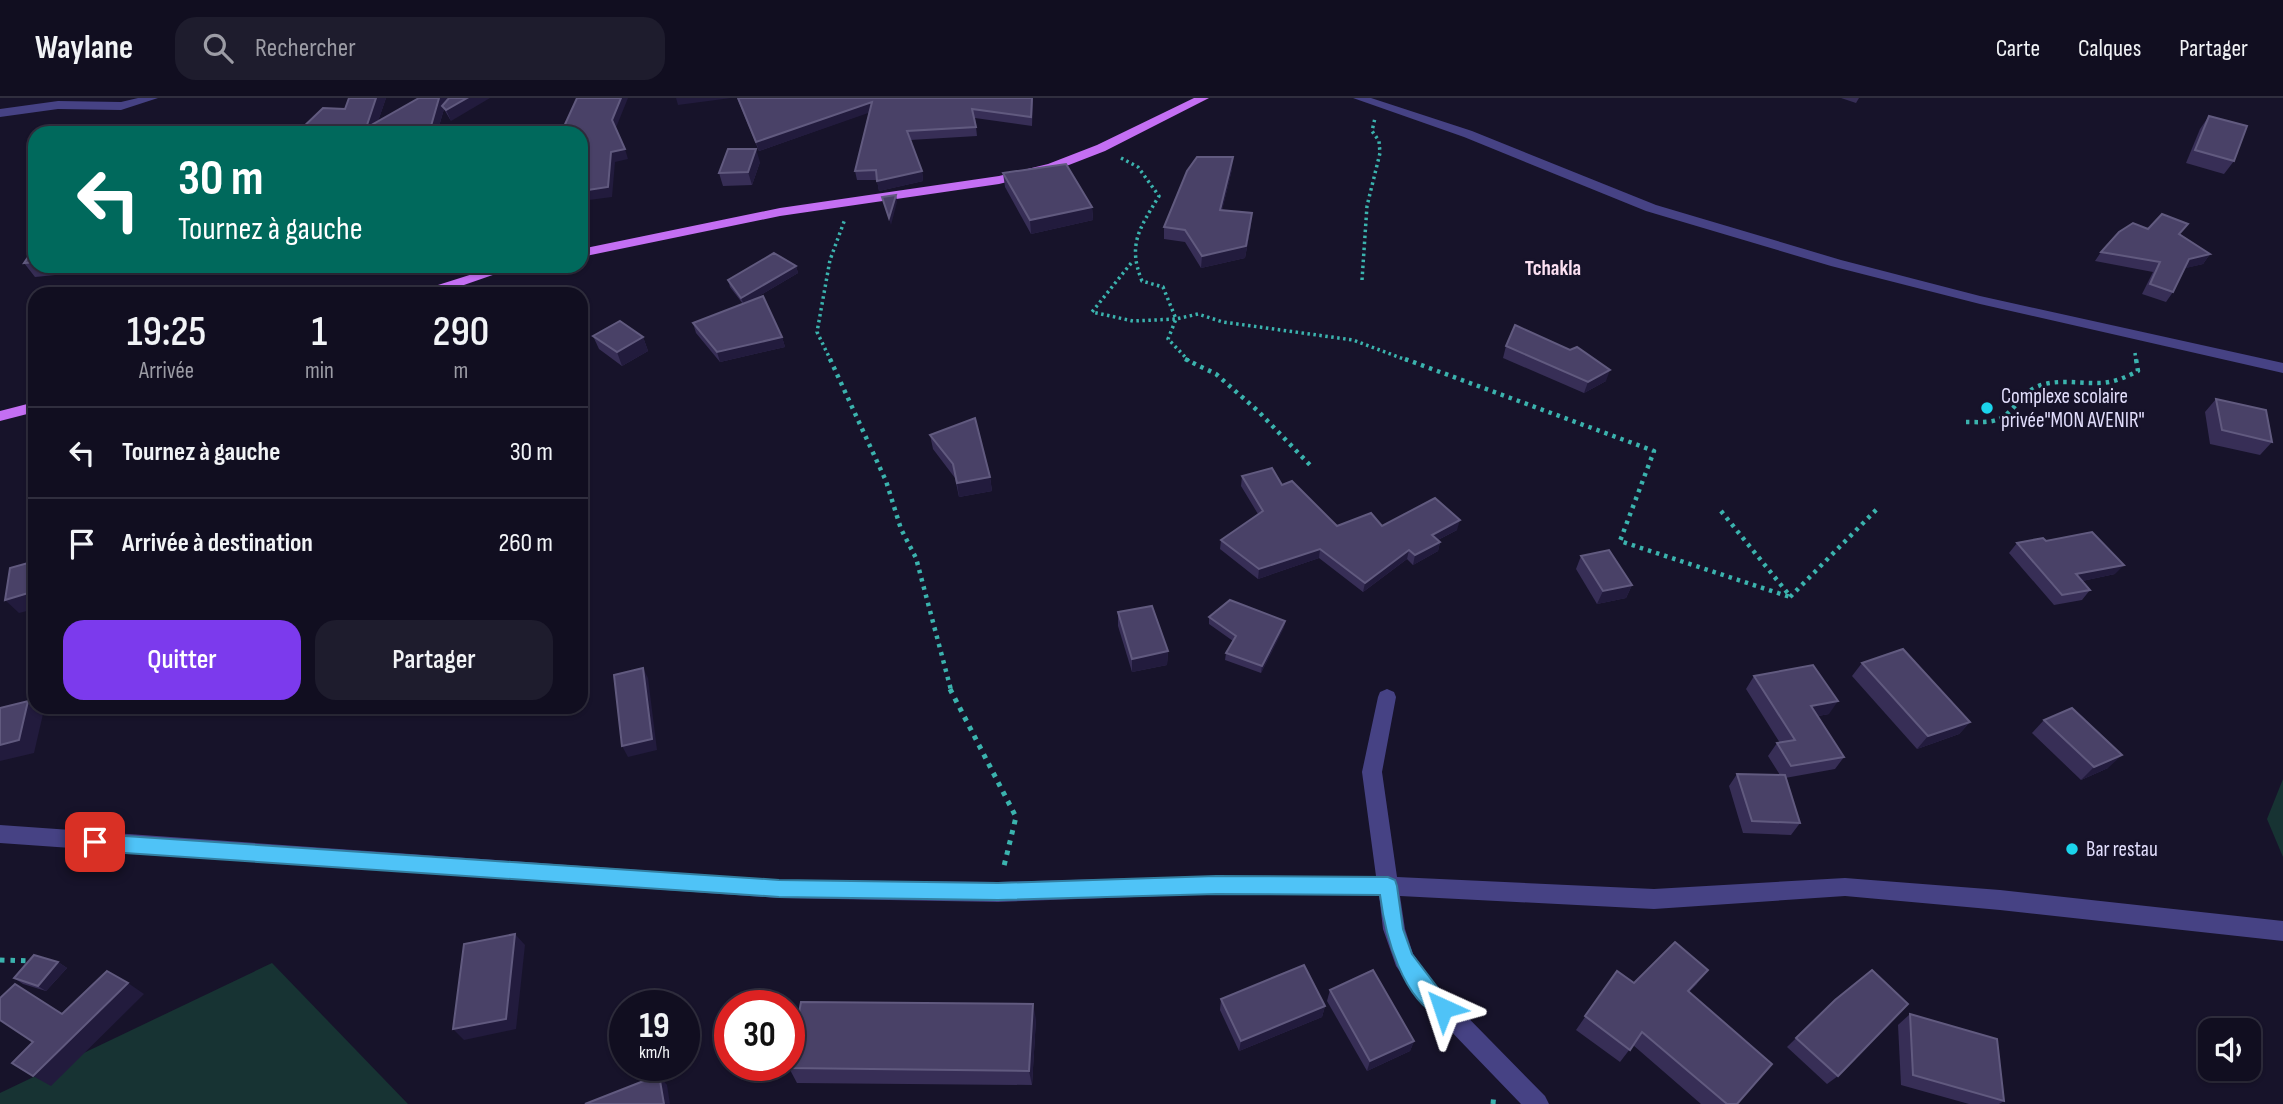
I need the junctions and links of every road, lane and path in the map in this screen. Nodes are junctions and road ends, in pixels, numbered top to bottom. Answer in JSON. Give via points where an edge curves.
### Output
{"nodes":[{"id":1,"x":152,"y":98,"type":"edge"},
{"id":2,"x":1203,"y":98,"type":"edge"},
{"id":3,"x":1359,"y":98,"type":"edge"},
{"id":4,"x":1379,"y":106,"type":"junction"},
{"id":5,"x":0,"y":113,"type":"edge"},
{"id":6,"x":1101,"y":148,"type":"junction"},
{"id":7,"x":850,"y":204,"type":"junction"},
{"id":8,"x":588,"y":251,"type":"edge"},
{"id":9,"x":1132,"y":262,"type":"junction"},
{"id":10,"x":490,"y":273,"type":"edge"},
{"id":11,"x":1362,"y":281,"type":"dead end"},
{"id":12,"x":446,"y":287,"type":"edge"},
{"id":13,"x":1176,"y":318,"type":"junction"},
{"id":14,"x":2126,"y":333,"type":"junction"},
{"id":15,"x":2283,"y":368,"type":"edge"},
{"id":16,"x":28,"y":409,"type":"edge"},
{"id":17,"x":0,"y":416,"type":"edge"},
{"id":18,"x":1966,"y":422,"type":"dead end"},
{"id":19,"x":1311,"y":466,"type":"dead end"},
{"id":20,"x":1879,"y":507,"type":"dead end"},
{"id":21,"x":1721,"y":510,"type":"dead end"},
{"id":22,"x":1790,"y":597,"type":"junction"},
{"id":23,"x":1387,"y":697,"type":"dead end"},
{"id":24,"x":0,"y":834,"type":"edge"},
{"id":25,"x":1388,"y":886,"type":"junction"},
{"id":26,"x":998,"y":892,"type":"junction"},
{"id":27,"x":2283,"y":931,"type":"edge"},
{"id":28,"x":0,"y":960,"type":"edge"},
{"id":29,"x":42,"y":961,"type":"edge"},
{"id":30,"x":1537,"y":1104,"type":"edge"}],
"edges":[{"from":1,"to":5,"type":"street","via":[[121,106],[58,105]]},
{"from":2,"to":6,"type":"main road"},
{"from":3,"to":4,"type":"street"},
{"from":4,"to":11,"type":"path","via":[[1372,131],[1380,153],[1367,206]]},
{"from":4,"to":14,"type":"street","via":[[1468,134],[1651,208],[1836,263]]},
{"from":6,"to":7,"type":"main road","via":[[999,180]]},
{"from":6,"to":9,"type":"path","via":[[1138,167],[1159,196],[1137,234]]},
{"from":7,"to":8,"type":"main road","via":[[698,226]]},
{"from":7,"to":26,"type":"path","via":[[830,260],[817,332],[916,558],[952,695],[1016,817]]},
{"from":9,"to":13,"type":"path","via":[[1142,281],[1163,287]]},
{"from":9,"to":13,"type":"path","via":[[1092,312],[1133,321]]},
{"from":10,"to":12,"type":"main road"},
{"from":13,"to":19,"type":"path","via":[[1168,339],[1185,359],[1216,373]]},
{"from":13,"to":22,"type":"path","via":[[1198,314],[1223,322],[1353,340],[1654,451],[1620,541]]},
{"from":14,"to":15,"type":"street"},
{"from":14,"to":18,"type":"path","via":[[2138,371],[2127,379],[2114,383],[2044,382],[2013,405],[2006,416]]},
{"from":16,"to":17,"type":"main road"},
{"from":20,"to":22,"type":"path"},
{"from":21,"to":22,"type":"path"},
{"from":23,"to":25,"type":"street","via":[[1372,772]]},
{"from":24,"to":26,"type":"street","via":[[779,888]]},
{"from":25,"to":26,"type":"street","via":[[1216,885]]},
{"from":25,"to":27,"type":"street","via":[[1654,898],[1845,887]]},
{"from":25,"to":30,"type":"street","via":[[1404,959],[1425,989]]},
{"from":28,"to":29,"type":"path"}]}
